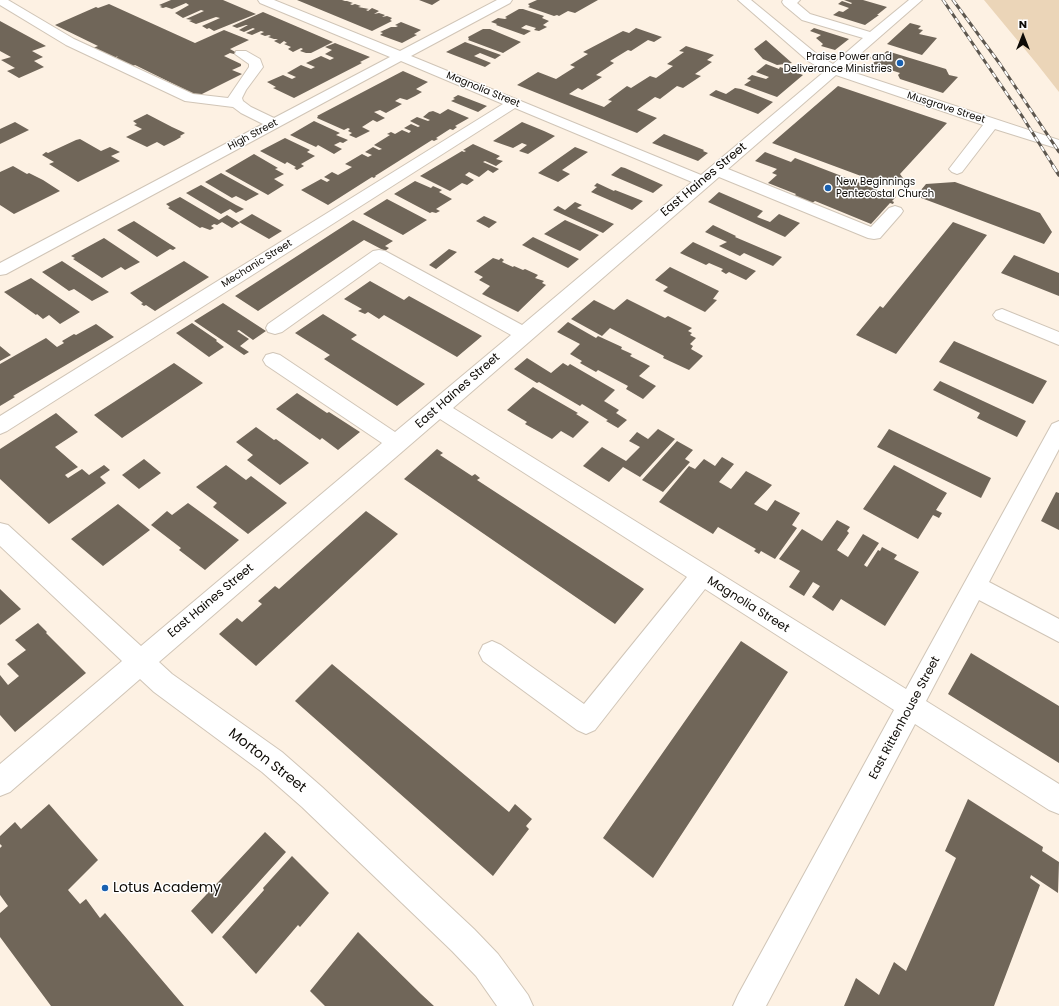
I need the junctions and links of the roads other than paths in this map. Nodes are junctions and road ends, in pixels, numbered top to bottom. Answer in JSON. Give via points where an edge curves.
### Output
{"nodes":[{"id":1,"x":0,"y":0,"type":"edge"},
{"id":2,"x":264,"y":0,"type":"edge"},
{"id":3,"x":506,"y":0,"type":"edge"},
{"id":4,"x":744,"y":0,"type":"edge"},
{"id":5,"x":794,"y":0,"type":"edge"},
{"id":6,"x":916,"y":0,"type":"edge"},
{"id":7,"x":873,"y":37,"type":"junction"},
{"id":8,"x":241,"y":54,"type":"dead end"},
{"id":9,"x":400,"y":56,"type":"junction"},
{"id":10,"x":833,"y":70,"type":"junction"},
{"id":11,"x":237,"y":103,"type":"junction"},
{"id":12,"x":514,"y":103,"type":"junction"},
{"id":13,"x":992,"y":123,"type":"junction"},
{"id":14,"x":274,"y":124,"type":"junction"},
{"id":15,"x":1059,"y":145,"type":"edge"},
{"id":16,"x":957,"y":169,"type":"dead end"},
{"id":17,"x":709,"y":175,"type":"junction"},
{"id":18,"x":895,"y":211,"type":"dead end"},
{"id":19,"x":0,"y":270,"type":"edge"},
{"id":20,"x":1002,"y":315,"type":"dead end"},
{"id":21,"x":275,"y":328,"type":"dead end"},
{"id":22,"x":524,"y":334,"type":"junction"},
{"id":23,"x":1059,"y":339,"type":"edge"},
{"id":24,"x":273,"y":360,"type":"dead end"},
{"id":25,"x":438,"y":408,"type":"junction"},
{"id":26,"x":0,"y":426,"type":"edge"},
{"id":27,"x":1059,"y":429,"type":"edge"},
{"id":28,"x":397,"y":443,"type":"junction"},
{"id":29,"x":4,"y":543,"type":"edge"},
{"id":30,"x":702,"y":576,"type":"junction"},
{"id":31,"x":975,"y":586,"type":"junction"},
{"id":32,"x":1059,"y":631,"type":"edge"},
{"id":33,"x":492,"y":653,"type":"dead end"},
{"id":34,"x":140,"y":662,"type":"junction"},
{"id":35,"x":910,"y":708,"type":"junction"},
{"id":36,"x":0,"y":782,"type":"edge"},
{"id":37,"x":1059,"y":800,"type":"edge"},
{"id":38,"x":517,"y":1006,"type":"edge"},
{"id":39,"x":749,"y":1006,"type":"edge"}],
"edges":[{"from":1,"to":11,"type":"street","via":[[70,42],[190,98]]},
{"from":2,"to":9,"type":"street","name":"Magnolia Street"},
{"from":3,"to":9,"type":"street","name":"High Street"},
{"from":4,"to":10,"type":"street","name":"Musgrave Street","via":[[813,58]]},
{"from":5,"to":7,"type":"street","via":[[788,2],[806,17]]},
{"from":6,"to":7,"type":"street","name":"East Haines Street"},
{"from":7,"to":10,"type":"street","name":"East Haines Street"},
{"from":8,"to":11,"type":"street","via":[[255,62],[256,67],[239,90],[235,98]]},
{"from":9,"to":12,"type":"street","name":"Magnolia Street"},
{"from":9,"to":14,"type":"street","name":"High Street"},
{"from":10,"to":13,"type":"street","name":"Musgrave Street"},
{"from":10,"to":17,"type":"street","name":"East Haines Street"},
{"from":11,"to":14,"type":"street"},
{"from":12,"to":17,"type":"street","name":"Magnolia Street"},
{"from":12,"to":26,"type":"street","name":"Mechanic Street"},
{"from":13,"to":15,"type":"street","name":"Musgrave Street"},
{"from":13,"to":16,"type":"street"},
{"from":14,"to":19,"type":"street","name":"High Street"},
{"from":17,"to":18,"type":"street","name":"Magnolia Street","via":[[874,234]]},
{"from":17,"to":22,"type":"street","name":"East Haines Street"},
{"from":20,"to":23,"type":"street"},
{"from":21,"to":22,"type":"street","via":[[379,255]]},
{"from":22,"to":25,"type":"street","name":"East Haines Street"},
{"from":24,"to":28,"type":"street"},
{"from":25,"to":28,"type":"street","name":"East Haines Street"},
{"from":25,"to":30,"type":"street","name":"Magnolia Street"},
{"from":27,"to":31,"type":"street","name":"East Rittenhouse Street"},
{"from":28,"to":34,"type":"street","name":"East Haines Street"},
{"from":29,"to":34,"type":"street","name":"Morton Street"},
{"from":30,"to":33,"type":"street","via":[[586,721]]},
{"from":30,"to":35,"type":"street","name":"Magnolia Street"},
{"from":31,"to":32,"type":"street"},
{"from":31,"to":35,"type":"street","name":"East Rittenhouse Street"},
{"from":34,"to":36,"type":"street","name":"East Haines Street"},
{"from":34,"to":38,"type":"street","name":"Morton Street","via":[[163,683],[272,762],[312,797],[463,940],[487,965]]},
{"from":35,"to":37,"type":"street","name":"Magnolia Street"},
{"from":35,"to":39,"type":"street","name":"East Rittenhouse Street"}]}
